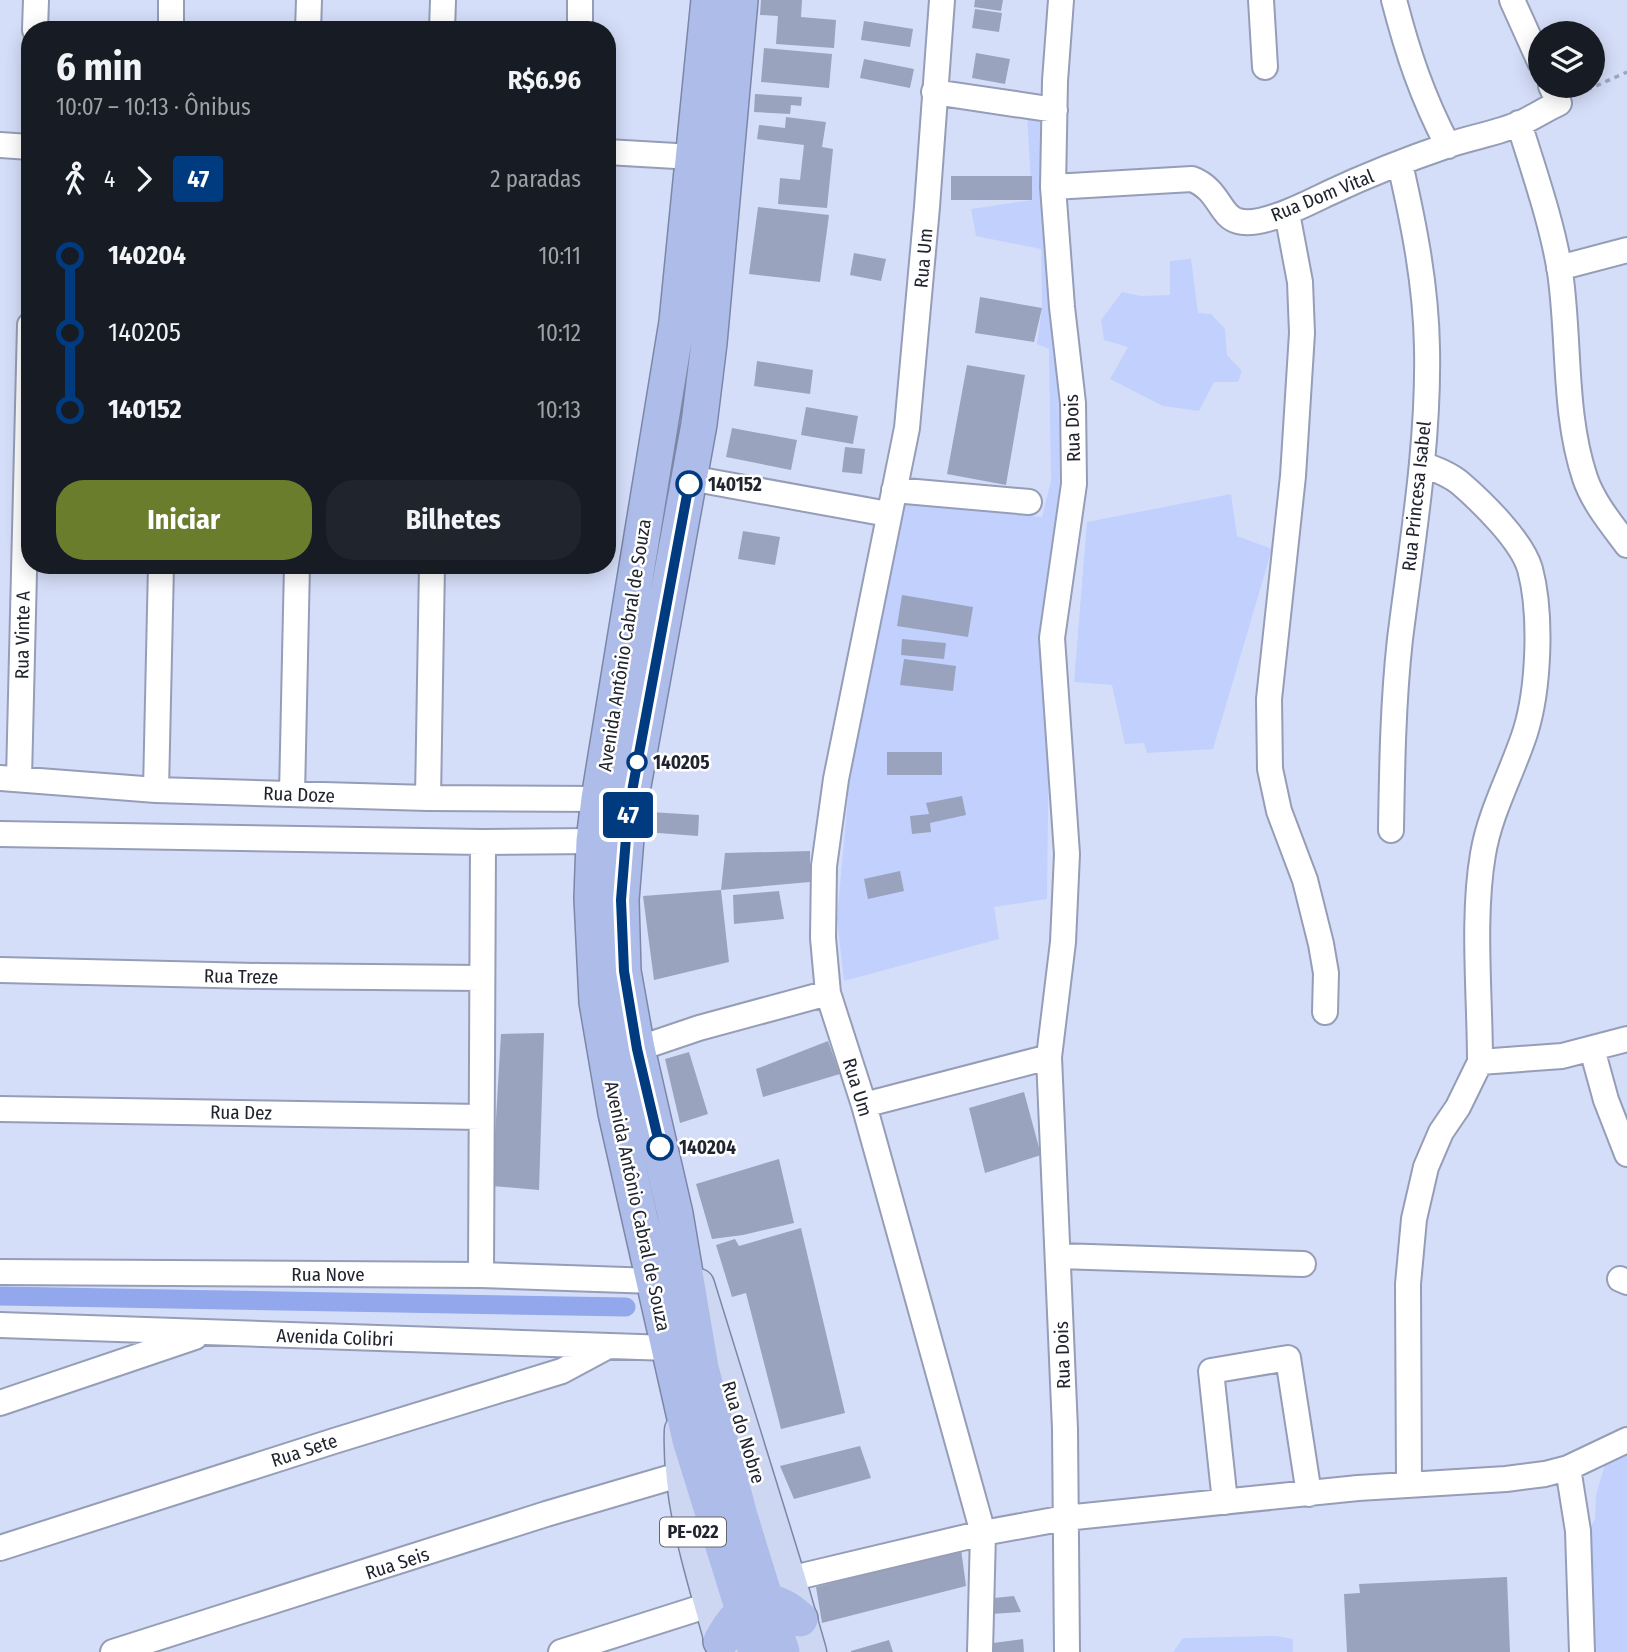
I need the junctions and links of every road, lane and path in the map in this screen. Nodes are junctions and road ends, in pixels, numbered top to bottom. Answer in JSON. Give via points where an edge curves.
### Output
{"nodes":[{"id":1,"x":36,"y":0,"type":"edge"},
{"id":2,"x":171,"y":0,"type":"edge"},
{"id":3,"x":309,"y":0,"type":"edge"},
{"id":4,"x":443,"y":0,"type":"edge"},
{"id":5,"x":580,"y":0,"type":"edge"},
{"id":6,"x":709,"y":0,"type":"edge"},
{"id":7,"x":740,"y":0,"type":"edge"},
{"id":8,"x":942,"y":0,"type":"edge"},
{"id":9,"x":1061,"y":0,"type":"edge"},
{"id":10,"x":1261,"y":0,"type":"edge"},
{"id":11,"x":1394,"y":0,"type":"edge"},
{"id":12,"x":1512,"y":0,"type":"edge"},
{"id":13,"x":35,"y":21,"type":"edge"},
{"id":14,"x":171,"y":21,"type":"edge"},
{"id":15,"x":308,"y":21,"type":"edge"},
{"id":16,"x":442,"y":21,"type":"edge"},
{"id":17,"x":580,"y":21,"type":"edge"},
{"id":18,"x":1528,"y":35,"type":"edge"},
{"id":19,"x":1265,"y":66,"type":"dead end"},
{"id":20,"x":1627,"y":72,"type":"edge"},
{"id":21,"x":1605,"y":79,"type":"edge"},
{"id":22,"x":934,"y":92,"type":"junction"},
{"id":23,"x":1550,"y":98,"type":"edge"},
{"id":24,"x":1055,"y":110,"type":"junction"},
{"id":25,"x":1520,"y":124,"type":"junction"},
{"id":26,"x":0,"y":145,"type":"edge"},
{"id":27,"x":21,"y":146,"type":"edge"},
{"id":28,"x":1448,"y":146,"type":"junction"},
{"id":29,"x":616,"y":153,"type":"edge"},
{"id":30,"x":693,"y":157,"type":"junction"},
{"id":31,"x":1400,"y":164,"type":"junction"},
{"id":32,"x":1053,"y":187,"type":"junction"},
{"id":33,"x":1287,"y":213,"type":"junction"},
{"id":34,"x":1627,"y":250,"type":"edge"},
{"id":35,"x":1559,"y":268,"type":"junction"},
{"id":36,"x":1422,"y":464,"type":"junction"},
{"id":37,"x":690,"y":478,"type":"junction"},
{"id":38,"x":894,"y":490,"type":"junction"},
{"id":39,"x":1029,"y":502,"type":"dead end"},
{"id":40,"x":888,"y":514,"type":"junction"},
{"id":41,"x":21,"y":528,"type":"edge"},
{"id":42,"x":1627,"y":545,"type":"edge"},
{"id":43,"x":161,"y":574,"type":"edge"},
{"id":44,"x":297,"y":574,"type":"edge"},
{"id":45,"x":432,"y":574,"type":"edge"},
{"id":46,"x":10,"y":778,"type":"edge"},
{"id":47,"x":156,"y":790,"type":"junction"},
{"id":48,"x":292,"y":794,"type":"junction"},
{"id":49,"x":428,"y":798,"type":"junction"},
{"id":50,"x":599,"y":799,"type":"junction"},
{"id":51,"x":1391,"y":830,"type":"dead end"},
{"id":52,"x":0,"y":834,"type":"edge"},
{"id":53,"x":483,"y":842,"type":"junction"},
{"id":54,"x":594,"y":842,"type":"junction"},
{"id":55,"x":0,"y":970,"type":"edge"},
{"id":56,"x":482,"y":978,"type":"junction"},
{"id":57,"x":828,"y":993,"type":"junction"},
{"id":58,"x":1325,"y":1012,"type":"dead end"},
{"id":59,"x":1627,"y":1039,"type":"edge"},
{"id":60,"x":637,"y":1049,"type":"junction"},
{"id":61,"x":1592,"y":1049,"type":"junction"},
{"id":62,"x":1049,"y":1057,"type":"junction"},
{"id":63,"x":1480,"y":1062,"type":"junction"},
{"id":64,"x":864,"y":1105,"type":"junction"},
{"id":65,"x":0,"y":1109,"type":"edge"},
{"id":66,"x":481,"y":1118,"type":"junction"},
{"id":67,"x":1627,"y":1154,"type":"edge"},
{"id":68,"x":1059,"y":1256,"type":"junction"},
{"id":69,"x":1303,"y":1264,"type":"dead end"},
{"id":70,"x":0,"y":1272,"type":"edge"},
{"id":71,"x":481,"y":1275,"type":"junction"},
{"id":72,"x":655,"y":1281,"type":"junction"},
{"id":73,"x":0,"y":1325,"type":"edge"},
{"id":74,"x":210,"y":1332,"type":"junction"},
{"id":75,"x":605,"y":1347,"type":"junction"},
{"id":76,"x":669,"y":1348,"type":"junction"},
{"id":77,"x":0,"y":1403,"type":"edge"},
{"id":78,"x":682,"y":1408,"type":"junction"},
{"id":79,"x":1627,"y":1440,"type":"edge"},
{"id":80,"x":1568,"y":1468,"type":"junction"},
{"id":81,"x":682,"y":1474,"type":"junction"},
{"id":82,"x":1409,"y":1484,"type":"junction"},
{"id":83,"x":1309,"y":1494,"type":"junction"},
{"id":84,"x":1225,"y":1502,"type":"junction"},
{"id":85,"x":1065,"y":1518,"type":"junction"},
{"id":86,"x":983,"y":1533,"type":"junction"},
{"id":87,"x":0,"y":1548,"type":"edge"},
{"id":88,"x":767,"y":1597,"type":"junction"},
{"id":89,"x":709,"y":1605,"type":"junction"},
{"id":90,"x":800,"y":1619,"type":"joint"},
{"id":91,"x":722,"y":1646,"type":"edge"},
{"id":92,"x":113,"y":1652,"type":"edge"},
{"id":93,"x":561,"y":1652,"type":"edge"},
{"id":94,"x":756,"y":1652,"type":"edge"},
{"id":95,"x":782,"y":1652,"type":"edge"},
{"id":96,"x":810,"y":1652,"type":"edge"},
{"id":97,"x":981,"y":1652,"type":"edge"},
{"id":98,"x":1067,"y":1652,"type":"edge"},
{"id":99,"x":1582,"y":1652,"type":"edge"}],
"edges":[{"from":1,"to":13,"type":"street"},
{"from":2,"to":14,"type":"street"},
{"from":3,"to":15,"type":"street"},
{"from":4,"to":16,"type":"street"},
{"from":5,"to":17,"type":"street"},
{"from":6,"to":30,"type":"highway","name":"Avenida Antônio Cabral de Souza","number":"PE-022"},
{"from":7,"to":37,"type":"highway","name":"Avenida Antônio Cabral de Souza","number":"PE-022","via":[[709,343]]},
{"from":8,"to":22,"type":"street","name":"Rua Um"},
{"from":9,"to":24,"type":"street","name":"Rua Dois"},
{"from":10,"to":19,"type":"street"},
{"from":11,"to":28,"type":"street","via":[[1420,90]]},
{"from":12,"to":18,"type":"street"},
{"from":20,"to":21,"type":"path"},
{"from":22,"to":24,"type":"street"},
{"from":22,"to":38,"type":"street","name":"Rua Um","via":[[907,428]]},
{"from":23,"to":25,"type":"street","name":"Rua Dom Vital"},
{"from":24,"to":32,"type":"street","name":"Rua Dois"},
{"from":25,"to":28,"type":"street","name":"Rua Dom Vital"},
{"from":25,"to":35,"type":"street"},
{"from":26,"to":27,"type":"street"},
{"from":28,"to":31,"type":"street","name":"Rua Dom Vital"},
{"from":29,"to":30,"type":"street"},
{"from":30,"to":50,"type":"highway","name":"Avenida Antônio Cabral de Souza","number":"PE-022","via":[[677,322]]},
{"from":31,"to":33,"type":"street","name":"Rua Dom Vital"},
{"from":31,"to":36,"type":"street","name":"Rua Princesa Isabel","via":[[1425,300]]},
{"from":32,"to":33,"type":"street","name":"Rua Dom Vital","via":[[1192,179],[1213,192],[1225,212],[1240,222]]},
{"from":32,"to":62,"type":"street","name":"Rua Dois","via":[[1073,402],[1074,484],[1052,638],[1067,855],[1063,942]]},
{"from":33,"to":58,"type":"street","via":[[1300,282],[1302,332],[1293,476],[1269,699],[1270,769],[1321,944]]},
{"from":34,"to":35,"type":"street"},
{"from":35,"to":42,"type":"street","via":[[1574,431],[1585,479]]},
{"from":36,"to":51,"type":"street","name":"Rua Princesa Isabel","via":[[1395,693]]},
{"from":36,"to":63,"type":"street","via":[[1459,483],[1517,545],[1529,567],[1537,604],[1535,692],[1483,851],[1478,893]]},
{"from":37,"to":40,"type":"street"},
{"from":37,"to":60,"type":"highway","name":"Avenida Antônio Cabral de Souza","number":"PE-022","via":[[628,813],[621,900],[624,971]]},
{"from":38,"to":39,"type":"street"},
{"from":38,"to":40,"type":"street","name":"Rua Um"},
{"from":40,"to":57,"type":"street","name":"Rua Um","via":[[836,779],[824,866]]},
{"from":41,"to":46,"type":"street","name":"Rua Vinte A"},
{"from":43,"to":47,"type":"street"},
{"from":44,"to":48,"type":"street"},
{"from":45,"to":49,"type":"street"},
{"from":46,"to":47,"type":"street","name":"Rua Doze"},
{"from":47,"to":48,"type":"street","name":"Rua Doze"},
{"from":48,"to":49,"type":"street","name":"Rua Doze"},
{"from":49,"to":50,"type":"street","name":"Rua Doze"},
{"from":50,"to":54,"type":"highway","name":"Avenida Antônio Cabral de Souza","number":"PE-022"},
{"from":52,"to":53,"type":"street"},
{"from":53,"to":54,"type":"street"},
{"from":53,"to":56,"type":"street"},
{"from":54,"to":72,"type":"highway","name":"Avenida Antônio Cabral de Souza","number":"PE-022","via":[[597,1002],[616,1113]]},
{"from":55,"to":56,"type":"street","name":"Rua Treze"},
{"from":56,"to":66,"type":"street"},
{"from":57,"to":60,"type":"street"},
{"from":57,"to":64,"type":"street","name":"Rua Um"},
{"from":59,"to":61,"type":"street"},
{"from":60,"to":88,"type":"highway","name":"Avenida Antônio Cabral de Souza","number":"PE-022","via":[[675,1214],[701,1368],[740,1516]]},
{"from":61,"to":63,"type":"street"},
{"from":61,"to":67,"type":"street"},
{"from":62,"to":64,"type":"street"},
{"from":62,"to":68,"type":"street","name":"Rua Dois"},
{"from":63,"to":82,"type":"street","via":[[1426,1167],[1414,1219],[1408,1284]]},
{"from":64,"to":86,"type":"street","name":"Rua Um"},
{"from":65,"to":66,"type":"street","name":"Rua Dez"},
{"from":66,"to":71,"type":"street"},
{"from":68,"to":69,"type":"street"},
{"from":68,"to":85,"type":"street","name":"Rua Dois"},
{"from":70,"to":71,"type":"street","name":"Rua Nove"},
{"from":71,"to":72,"type":"street","name":"Rua Nove"},
{"from":72,"to":76,"type":"highway","name":"Avenida Antônio Cabral de Souza","number":"PE-022"},
{"from":73,"to":74,"type":"street","name":"Avenida Colibri"},
{"from":74,"to":75,"type":"street","name":"Avenida Colibri"},
{"from":74,"to":77,"type":"street"},
{"from":75,"to":76,"type":"street","name":"Avenida Colibri"},
{"from":75,"to":87,"type":"street","name":"Rua Sete","via":[[562,1371]]},
{"from":76,"to":78,"type":"highway","name":"Avenida Antônio Cabral de Souza","number":"PE-022"},
{"from":78,"to":81,"type":"main road","number":"PE-022"},
{"from":78,"to":88,"type":"highway","name":"Avenida Antônio Cabral de Souza","number":"PE-022","via":[[710,1510]]},
{"from":79,"to":80,"type":"street"},
{"from":80,"to":82,"type":"street","via":[[1506,1479]]},
{"from":80,"to":99,"type":"street","via":[[1578,1531]]},
{"from":81,"to":89,"type":"main road","number":"PE-022"},
{"from":81,"to":92,"type":"street","name":"Rua Seis"},
{"from":82,"to":83,"type":"street"},
{"from":83,"to":84,"type":"street"},
{"from":83,"to":84,"type":"street","via":[[1288,1359],[1211,1371]]},
{"from":84,"to":85,"type":"street"},
{"from":85,"to":86,"type":"street"},
{"from":85,"to":98,"type":"street","name":"Rua Dois"},
{"from":86,"to":88,"type":"street"},
{"from":86,"to":97,"type":"street","name":"Rua Um"},
{"from":88,"to":90,"type":"highway"},
{"from":88,"to":91,"type":"highway","via":[[730,1623]]},
{"from":88,"to":94,"type":"highway","name":"Avenida Antônio Cabral de Souza","number":"PE-022"},
{"from":88,"to":95,"type":"highway","name":"Avenida Antônio Cabral de Souza","number":"PE-022"},
{"from":89,"to":91,"type":"main road","number":"PE-022"},
{"from":89,"to":93,"type":"street"},
{"from":90,"to":96,"type":"main road"}]}
